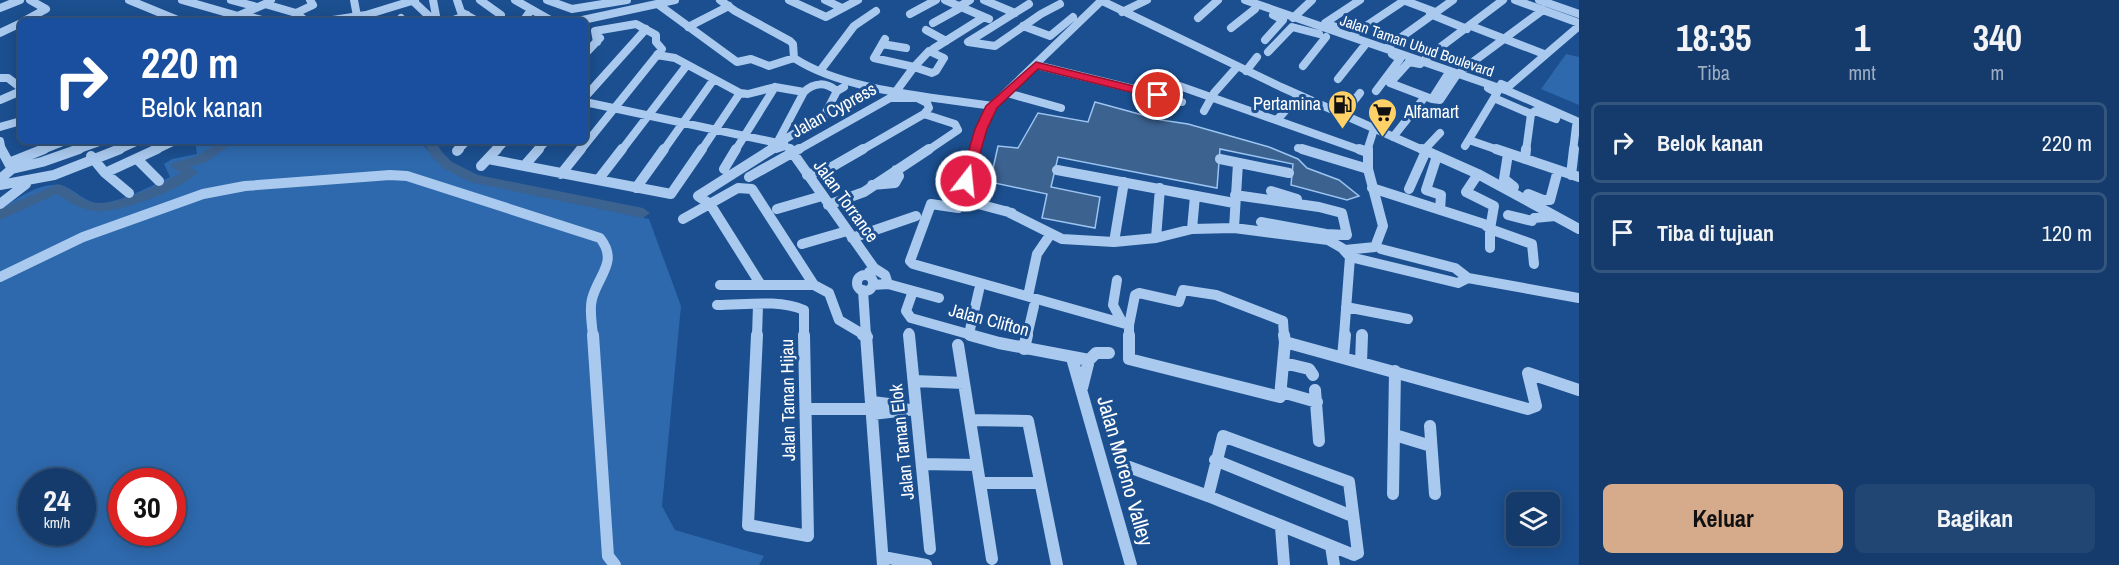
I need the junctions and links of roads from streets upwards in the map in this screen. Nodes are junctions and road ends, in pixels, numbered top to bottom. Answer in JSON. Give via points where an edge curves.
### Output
{"nodes":[{"id":1,"x":20,"y":0,"type":"edge"},
{"id":2,"x":30,"y":0,"type":"edge"},
{"id":3,"x":182,"y":0,"type":"edge"},
{"id":4,"x":206,"y":0,"type":"edge"},
{"id":5,"x":231,"y":0,"type":"edge"},
{"id":6,"x":310,"y":0,"type":"edge"},
{"id":7,"x":354,"y":0,"type":"edge"},
{"id":8,"x":414,"y":0,"type":"edge"},
{"id":9,"x":433,"y":0,"type":"edge"},
{"id":10,"x":457,"y":0,"type":"edge"},
{"id":11,"x":480,"y":0,"type":"edge"},
{"id":12,"x":515,"y":0,"type":"edge"},
{"id":13,"x":547,"y":0,"type":"edge"},
{"id":14,"x":627,"y":0,"type":"edge"},
{"id":15,"x":675,"y":0,"type":"edge"},
{"id":16,"x":720,"y":0,"type":"edge"},
{"id":17,"x":789,"y":0,"type":"edge"},
{"id":18,"x":825,"y":0,"type":"edge"},
{"id":19,"x":858,"y":0,"type":"edge"},
{"id":20,"x":936,"y":0,"type":"edge"},
{"id":21,"x":945,"y":0,"type":"edge"},
{"id":22,"x":970,"y":0,"type":"edge"},
{"id":23,"x":984,"y":0,"type":"edge"},
{"id":24,"x":1100,"y":0,"type":"edge"},
{"id":25,"x":1147,"y":0,"type":"edge"},
{"id":26,"x":1218,"y":0,"type":"edge"},
{"id":27,"x":1236,"y":0,"type":"edge"},
{"id":28,"x":1245,"y":0,"type":"edge"},
{"id":29,"x":1312,"y":0,"type":"edge"},
{"id":30,"x":1360,"y":0,"type":"edge"},
{"id":31,"x":1404,"y":0,"type":"edge"},
{"id":32,"x":1453,"y":0,"type":"edge"},
{"id":33,"x":1503,"y":0,"type":"edge"},
{"id":34,"x":1515,"y":0,"type":"edge"},
{"id":35,"x":1526,"y":0,"type":"edge"},
{"id":36,"x":1539,"y":0,"type":"edge"},
{"id":37,"x":135,"y":1,"type":"edge"},
{"id":38,"x":1552,"y":1,"type":"edge"},
{"id":39,"x":1026,"y":2,"type":"edge"},
{"id":40,"x":1272,"y":2,"type":"edge"},
{"id":41,"x":264,"y":4,"type":"edge"},
{"id":42,"x":1060,"y":4,"type":"dead end"},
{"id":43,"x":196,"y":5,"type":"junction"},
{"id":44,"x":601,"y":5,"type":"junction"},
{"id":45,"x":659,"y":5,"type":"junction"},
{"id":46,"x":729,"y":6,"type":"junction"},
{"id":47,"x":961,"y":6,"type":"junction"},
{"id":48,"x":0,"y":8,"type":"edge"},
{"id":49,"x":842,"y":8,"type":"junction"},
{"id":50,"x":530,"y":9,"type":"junction"},
{"id":51,"x":1255,"y":9,"type":"junction"},
{"id":52,"x":1543,"y":10,"type":"junction"},
{"id":53,"x":876,"y":11,"type":"dead end"},
{"id":54,"x":1122,"y":12,"type":"junction"},
{"id":55,"x":1015,"y":13,"type":"junction"},
{"id":56,"x":1432,"y":13,"type":"junction"},
{"id":57,"x":296,"y":14,"type":"junction"},
{"id":58,"x":910,"y":14,"type":"dead end"},
{"id":59,"x":1041,"y":14,"type":"junction"},
{"id":60,"x":1085,"y":14,"type":"junction"},
{"id":61,"x":243,"y":15,"type":"junction"},
{"id":62,"x":467,"y":15,"type":"junction"},
{"id":63,"x":606,"y":15,"type":"junction"},
{"id":64,"x":357,"y":16,"type":"junction"},
{"id":65,"x":1294,"y":16,"type":"junction"},
{"id":66,"x":984,"y":17,"type":"junction"},
{"id":67,"x":29,"y":18,"type":"edge"},
{"id":68,"x":173,"y":18,"type":"edge"},
{"id":69,"x":254,"y":18,"type":"edge"},
{"id":70,"x":302,"y":18,"type":"edge"},
{"id":71,"x":348,"y":18,"type":"edge"},
{"id":72,"x":431,"y":18,"type":"edge"},
{"id":73,"x":437,"y":18,"type":"edge"},
{"id":74,"x":459,"y":18,"type":"edge"},
{"id":75,"x":472,"y":18,"type":"edge"},
{"id":76,"x":500,"y":18,"type":"edge"},
{"id":77,"x":525,"y":18,"type":"edge"},
{"id":78,"x":546,"y":18,"type":"edge"},
{"id":79,"x":1198,"y":18,"type":"dead end"},
{"id":80,"x":1579,"y":18,"type":"edge"},
{"id":81,"x":588,"y":19,"type":"edge"},
{"id":82,"x":933,"y":23,"type":"dead end"},
{"id":83,"x":18,"y":24,"type":"edge"},
{"id":84,"x":998,"y":24,"type":"junction"},
{"id":85,"x":1023,"y":26,"type":"junction"},
{"id":86,"x":688,"y":27,"type":"junction"},
{"id":87,"x":1469,"y":27,"type":"junction"},
{"id":88,"x":1231,"y":28,"type":"dead end"},
{"id":89,"x":1313,"y":28,"type":"junction"},
{"id":90,"x":609,"y":29,"type":"junction"},
{"id":91,"x":646,"y":29,"type":"junction"},
{"id":92,"x":926,"y":30,"type":"dead end"},
{"id":93,"x":0,"y":33,"type":"edge"},
{"id":94,"x":1354,"y":34,"type":"junction"},
{"id":95,"x":1326,"y":37,"type":"junction"},
{"id":96,"x":1506,"y":39,"type":"junction"},
{"id":97,"x":946,"y":40,"type":"junction"},
{"id":98,"x":1265,"y":40,"type":"dead end"},
{"id":99,"x":597,"y":42,"type":"junction"},
{"id":100,"x":1365,"y":45,"type":"junction"},
{"id":101,"x":1389,"y":46,"type":"junction"},
{"id":102,"x":906,"y":48,"type":"dead end"},
{"id":103,"x":933,"y":49,"type":"dead end"},
{"id":104,"x":588,"y":51,"type":"edge"},
{"id":105,"x":1268,"y":52,"type":"dead end"},
{"id":106,"x":1544,"y":54,"type":"junction"},
{"id":107,"x":657,"y":55,"type":"junction"},
{"id":108,"x":1257,"y":57,"type":"dead end"},
{"id":109,"x":794,"y":58,"type":"junction"},
{"id":110,"x":1426,"y":58,"type":"junction"},
{"id":111,"x":687,"y":65,"type":"junction"},
{"id":112,"x":1036,"y":65,"type":"junction"},
{"id":113,"x":1303,"y":66,"type":"dead end"},
{"id":114,"x":1242,"y":69,"type":"junction"},
{"id":115,"x":820,"y":71,"type":"junction"},
{"id":116,"x":1456,"y":73,"type":"junction"},
{"id":117,"x":1,"y":77,"type":"edge"},
{"id":118,"x":1338,"y":78,"type":"dead end"},
{"id":119,"x":714,"y":79,"type":"junction"},
{"id":120,"x":18,"y":87,"type":"edge"},
{"id":121,"x":1508,"y":89,"type":"junction"},
{"id":122,"x":897,"y":90,"type":"junction"},
{"id":123,"x":18,"y":91,"type":"edge"},
{"id":124,"x":772,"y":91,"type":"junction"},
{"id":125,"x":1376,"y":91,"type":"dead end"},
{"id":126,"x":804,"y":92,"type":"junction"},
{"id":127,"x":740,"y":93,"type":"junction"},
{"id":128,"x":1007,"y":93,"type":"junction"},
{"id":129,"x":1360,"y":93,"type":"dead end"},
{"id":130,"x":1158,"y":95,"type":"junction"},
{"id":131,"x":1299,"y":95,"type":"junction"},
{"id":132,"x":1213,"y":96,"type":"junction"},
{"id":133,"x":588,"y":97,"type":"edge"},
{"id":134,"x":1428,"y":98,"type":"junction"},
{"id":135,"x":1494,"y":98,"type":"junction"},
{"id":136,"x":0,"y":100,"type":"edge"},
{"id":137,"x":588,"y":101,"type":"edge"},
{"id":138,"x":1182,"y":102,"type":"dead end"},
{"id":139,"x":1517,"y":104,"type":"junction"},
{"id":140,"x":1541,"y":104,"type":"junction"},
{"id":141,"x":992,"y":106,"type":"junction"},
{"id":142,"x":614,"y":108,"type":"junction"},
{"id":143,"x":1061,"y":108,"type":"dead end"},
{"id":144,"x":1204,"y":111,"type":"dead end"},
{"id":145,"x":924,"y":114,"type":"junction"},
{"id":146,"x":1531,"y":114,"type":"junction"},
{"id":147,"x":648,"y":115,"type":"junction"},
{"id":148,"x":1343,"y":115,"type":"junction"},
{"id":149,"x":1277,"y":120,"type":"junction"},
{"id":150,"x":18,"y":122,"type":"edge"},
{"id":151,"x":683,"y":122,"type":"junction"},
{"id":152,"x":1578,"y":123,"type":"edge"},
{"id":153,"x":0,"y":127,"type":"edge"},
{"id":154,"x":716,"y":129,"type":"junction"},
{"id":155,"x":1374,"y":129,"type":"junction"},
{"id":156,"x":1440,"y":133,"type":"dead end"},
{"id":157,"x":745,"y":135,"type":"junction"},
{"id":158,"x":1393,"y":137,"type":"junction"},
{"id":159,"x":588,"y":140,"type":"edge"},
{"id":160,"x":0,"y":141,"type":"edge"},
{"id":161,"x":59,"y":144,"type":"edge"},
{"id":162,"x":131,"y":144,"type":"edge"},
{"id":163,"x":169,"y":144,"type":"edge"},
{"id":164,"x":464,"y":144,"type":"edge"},
{"id":165,"x":502,"y":144,"type":"edge"},
{"id":166,"x":543,"y":144,"type":"edge"},
{"id":167,"x":585,"y":144,"type":"edge"},
{"id":168,"x":89,"y":145,"type":"edge"},
{"id":169,"x":780,"y":146,"type":"junction"},
{"id":170,"x":1298,"y":148,"type":"dead end"},
{"id":171,"x":1425,"y":150,"type":"junction"},
{"id":172,"x":457,"y":151,"type":"dead end"},
{"id":173,"x":1367,"y":152,"type":"junction"},
{"id":174,"x":1508,"y":154,"type":"junction"},
{"id":175,"x":1437,"y":156,"type":"junction"},
{"id":176,"x":137,"y":159,"type":"junction"},
{"id":177,"x":1220,"y":159,"type":"dead end"},
{"id":178,"x":1525,"y":159,"type":"junction"},
{"id":179,"x":93,"y":161,"type":"junction"},
{"id":180,"x":1422,"y":162,"type":"junction"},
{"id":181,"x":1238,"y":163,"type":"junction"},
{"id":182,"x":11,"y":166,"type":"junction"},
{"id":183,"x":524,"y":166,"type":"junction"},
{"id":184,"x":1434,"y":167,"type":"junction"},
{"id":185,"x":724,"y":169,"type":"dead end"},
{"id":186,"x":1057,"y":170,"type":"dead end"},
{"id":187,"x":1273,"y":170,"type":"junction"},
{"id":188,"x":1368,"y":170,"type":"junction"},
{"id":189,"x":1558,"y":170,"type":"junction"},
{"id":190,"x":105,"y":173,"type":"junction"},
{"id":191,"x":749,"y":173,"type":"dead end"},
{"id":192,"x":1289,"y":173,"type":"dead end"},
{"id":193,"x":561,"y":174,"type":"junction"},
{"id":194,"x":1478,"y":174,"type":"junction"},
{"id":195,"x":807,"y":175,"type":"junction"},
{"id":196,"x":1575,"y":176,"type":"edge"},
{"id":197,"x":0,"y":179,"type":"edge"},
{"id":198,"x":598,"y":180,"type":"junction"},
{"id":199,"x":159,"y":181,"type":"dead end"},
{"id":200,"x":1124,"y":182,"type":"junction"},
{"id":201,"x":27,"y":184,"type":"junction"},
{"id":202,"x":0,"y":185,"type":"edge"},
{"id":203,"x":636,"y":188,"type":"junction"},
{"id":204,"x":1160,"y":188,"type":"junction"},
{"id":205,"x":1372,"y":188,"type":"junction"},
{"id":206,"x":1409,"y":189,"type":"dead end"},
{"id":207,"x":129,"y":193,"type":"dead end"},
{"id":208,"x":1271,"y":195,"type":"junction"},
{"id":209,"x":1195,"y":196,"type":"junction"},
{"id":210,"x":1234,"y":199,"type":"junction"},
{"id":211,"x":825,"y":201,"type":"junction"},
{"id":212,"x":967,"y":201,"type":"dead end"},
{"id":213,"x":0,"y":204,"type":"edge"},
{"id":214,"x":710,"y":204,"type":"junction"},
{"id":215,"x":777,"y":209,"type":"dead end"},
{"id":216,"x":1440,"y":210,"type":"junction"},
{"id":217,"x":1508,"y":215,"type":"dead end"},
{"id":218,"x":916,"y":216,"type":"dead end"},
{"id":219,"x":1555,"y":216,"type":"junction"},
{"id":220,"x":683,"y":219,"type":"dead end"},
{"id":221,"x":1260,"y":222,"type":"dead end"},
{"id":222,"x":1234,"y":228,"type":"junction"},
{"id":223,"x":1192,"y":229,"type":"junction"},
{"id":224,"x":1490,"y":229,"type":"junction"},
{"id":225,"x":1579,"y":229,"type":"edge"},
{"id":226,"x":850,"y":234,"type":"junction"},
{"id":227,"x":1347,"y":235,"type":"junction"},
{"id":228,"x":1050,"y":236,"type":"junction"},
{"id":229,"x":1327,"y":237,"type":"junction"},
{"id":230,"x":1156,"y":238,"type":"junction"},
{"id":231,"x":1113,"y":242,"type":"junction"},
{"id":232,"x":802,"y":244,"type":"dead end"},
{"id":233,"x":1490,"y":248,"type":"dead end"},
{"id":234,"x":1381,"y":249,"type":"dead end"},
{"id":235,"x":1346,"y":252,"type":"junction"},
{"id":236,"x":1534,"y":264,"type":"dead end"},
{"id":237,"x":873,"y":268,"type":"junction"},
{"id":238,"x":0,"y":277,"type":"edge"},
{"id":239,"x":1468,"y":278,"type":"junction"},
{"id":240,"x":1117,"y":280,"type":"dead end"},
{"id":241,"x":888,"y":284,"type":"junction"},
{"id":242,"x":720,"y":285,"type":"dead end"},
{"id":243,"x":761,"y":285,"type":"junction"},
{"id":244,"x":814,"y":285,"type":"junction"},
{"id":245,"x":868,"y":287,"type":"junction"},
{"id":246,"x":979,"y":290,"type":"dead end"},
{"id":247,"x":913,"y":291,"type":"junction"},
{"id":248,"x":1028,"y":296,"type":"junction"},
{"id":249,"x":939,"y":298,"type":"dead end"},
{"id":250,"x":1579,"y":298,"type":"edge"},
{"id":251,"x":717,"y":305,"type":"dead end"},
{"id":252,"x":758,"y":305,"type":"junction"},
{"id":253,"x":1034,"y":306,"type":"dead end"},
{"id":254,"x":1346,"y":307,"type":"junction"},
{"id":255,"x":1407,"y":319,"type":"dead end"},
{"id":256,"x":1126,"y":323,"type":"junction"},
{"id":257,"x":909,"y":333,"type":"dead end"},
{"id":258,"x":969,"y":334,"type":"junction"},
{"id":259,"x":1362,"y":334,"type":"dead end"},
{"id":260,"x":867,"y":337,"type":"junction"},
{"id":261,"x":1285,"y":342,"type":"junction"},
{"id":262,"x":958,"y":345,"type":"dead end"},
{"id":263,"x":1024,"y":349,"type":"junction"},
{"id":264,"x":1110,"y":353,"type":"dead end"},
{"id":265,"x":1343,"y":357,"type":"junction"},
{"id":266,"x":1072,"y":358,"type":"junction"},
{"id":267,"x":1089,"y":360,"type":"junction"},
{"id":268,"x":1284,"y":363,"type":"junction"},
{"id":269,"x":1361,"y":363,"type":"junction"},
{"id":270,"x":1395,"y":371,"type":"junction"},
{"id":271,"x":1313,"y":375,"type":"dead end"},
{"id":272,"x":914,"y":381,"type":"junction"},
{"id":273,"x":964,"y":383,"type":"junction"},
{"id":274,"x":1082,"y":388,"type":"junction"},
{"id":275,"x":1579,"y":390,"type":"edge"},
{"id":276,"x":1282,"y":392,"type":"junction"},
{"id":277,"x":872,"y":408,"type":"junction"},
{"id":278,"x":910,"y":409,"type":"junction"},
{"id":279,"x":807,"y":410,"type":"junction"},
{"id":280,"x":970,"y":420,"type":"junction"},
{"id":281,"x":1430,"y":426,"type":"dead end"},
{"id":282,"x":1395,"y":435,"type":"junction"},
{"id":283,"x":1319,"y":441,"type":"dead end"},
{"id":284,"x":1431,"y":446,"type":"junction"},
{"id":285,"x":1215,"y":460,"type":"junction"},
{"id":286,"x":922,"y":464,"type":"junction"},
{"id":287,"x":977,"y":465,"type":"junction"},
{"id":288,"x":1129,"y":467,"type":"dead end"},
{"id":289,"x":980,"y":483,"type":"junction"},
{"id":290,"x":1040,"y":483,"type":"junction"},
{"id":291,"x":1393,"y":494,"type":"dead end"},
{"id":292,"x":1435,"y":494,"type":"dead end"},
{"id":293,"x":1208,"y":496,"type":"junction"},
{"id":294,"x":1352,"y":516,"type":"junction"},
{"id":295,"x":1281,"y":526,"type":"junction"},
{"id":296,"x":1331,"y":546,"type":"junction"},
{"id":297,"x":930,"y":549,"type":"dead end"},
{"id":298,"x":992,"y":558,"type":"dead end"},
{"id":299,"x":883,"y":562,"type":"edge"},
{"id":300,"x":615,"y":565,"type":"edge"},
{"id":301,"x":926,"y":565,"type":"edge"},
{"id":302,"x":1057,"y":565,"type":"edge"},
{"id":303,"x":1131,"y":565,"type":"edge"},
{"id":304,"x":1284,"y":565,"type":"edge"},
{"id":305,"x":1334,"y":565,"type":"edge"}],
"edges":[{"from":1,"to":48,"type":"street"},
{"from":2,"to":67,"type":"street","via":[[46,9]]},
{"from":3,"to":43,"type":"street"},
{"from":4,"to":43,"type":"street"},
{"from":5,"to":41,"type":"street"},
{"from":6,"to":57,"type":"street","via":[[313,5]]},
{"from":7,"to":64,"type":"street"},
{"from":8,"to":64,"type":"street"},
{"from":8,"to":72,"type":"street"},
{"from":9,"to":73,"type":"street"},
{"from":10,"to":62,"type":"street","via":[[460,11]]},
{"from":11,"to":76,"type":"street","via":[[501,15]]},
{"from":12,"to":50,"type":"street"},
{"from":13,"to":44,"type":"street","via":[[572,9]]},
{"from":13,"to":50,"type":"street"},
{"from":14,"to":44,"type":"street"},
{"from":15,"to":45,"type":"street"},
{"from":16,"to":46,"type":"street"},
{"from":17,"to":49,"type":"street","via":[[822,17]]},
{"from":18,"to":49,"type":"street"},
{"from":19,"to":49,"type":"street"},
{"from":20,"to":58,"type":"street"},
{"from":21,"to":47,"type":"street"},
{"from":22,"to":47,"type":"street"},
{"from":23,"to":55,"type":"street"},
{"from":24,"to":54,"type":"street"},
{"from":24,"to":60,"type":"street"},
{"from":25,"to":54,"type":"street"},
{"from":26,"to":79,"type":"street"},
{"from":27,"to":51,"type":"street"},
{"from":28,"to":65,"type":"street","name":"Jalan Taman Ubud Boulevard"},
{"from":29,"to":65,"type":"street"},
{"from":30,"to":94,"type":"street","via":[[1325,23]]},
{"from":31,"to":56,"type":"street"},
{"from":31,"to":94,"type":"street"},
{"from":32,"to":56,"type":"street"},
{"from":33,"to":87,"type":"street"},
{"from":34,"to":52,"type":"street"},
{"from":35,"to":80,"type":"street"},
{"from":36,"to":80,"type":"street"},
{"from":37,"to":68,"type":"street"},
{"from":38,"to":80,"type":"street"},
{"from":39,"to":55,"type":"street"},
{"from":39,"to":59,"type":"street"},
{"from":40,"to":65,"type":"street"},
{"from":41,"to":57,"type":"street"},
{"from":41,"to":61,"type":"street"},
{"from":42,"to":59,"type":"street"},
{"from":43,"to":61,"type":"street"},
{"from":44,"to":63,"type":"street"},
{"from":45,"to":63,"type":"street"},
{"from":45,"to":86,"type":"street"},
{"from":46,"to":86,"type":"street"},
{"from":46,"to":109,"type":"street","via":[[790,41]]},
{"from":47,"to":66,"type":"street"},
{"from":47,"to":82,"type":"street"},
{"from":50,"to":77,"type":"street"},
{"from":50,"to":78,"type":"street"},
{"from":51,"to":88,"type":"street"},
{"from":51,"to":98,"type":"street","via":[[1283,20]]},
{"from":52,"to":80,"type":"street"},
{"from":52,"to":96,"type":"street"},
{"from":53,"to":115,"type":"street","via":[[854,26]]},
{"from":54,"to":114,"type":"street"},
{"from":55,"to":84,"type":"street"},
{"from":56,"to":87,"type":"street"},
{"from":56,"to":101,"type":"street"},
{"from":57,"to":70,"type":"street"},
{"from":59,"to":85,"type":"street"},
{"from":60,"to":85,"type":"street","via":[[1074,14],[1050,36]]},
{"from":60,"to":112,"type":"street"},
{"from":61,"to":69,"type":"street"},
{"from":62,"to":74,"type":"street"},
{"from":62,"to":75,"type":"street"},
{"from":63,"to":81,"type":"street"},
{"from":64,"to":71,"type":"street"},
{"from":65,"to":89,"type":"street","name":"Jalan Taman Ubud Boulevard"},
{"from":66,"to":84,"type":"street"},
{"from":66,"to":97,"type":"street"},
{"from":80,"to":106,"type":"street"},
{"from":83,"to":93,"type":"street"},
{"from":84,"to":85,"type":"street","via":[[968,42],[993,47]]},
{"from":86,"to":109,"type":"street","via":[[737,62],[751,59],[769,66]]},
{"from":87,"to":96,"type":"street"},
{"from":87,"to":110,"type":"street"},
{"from":89,"to":95,"type":"street"},
{"from":89,"to":105,"type":"street","via":[[1292,27]]},
{"from":89,"to":121,"type":"street","name":"Jalan Taman Ubud Boulevard"},
{"from":90,"to":91,"type":"street","via":[[636,24]]},
{"from":90,"to":99,"type":"street"},
{"from":90,"to":99,"type":"street","via":[[595,31]]},
{"from":91,"to":107,"type":"street","via":[[657,36],[656,42],[662,49]]},
{"from":91,"to":133,"type":"street"},
{"from":92,"to":97,"type":"street"},
{"from":94,"to":101,"type":"street"},
{"from":95,"to":100,"type":"street"},
{"from":95,"to":113,"type":"street"},
{"from":96,"to":106,"type":"street"},
{"from":96,"to":116,"type":"street"},
{"from":97,"to":103,"type":"street"},
{"from":99,"to":104,"type":"street"},
{"from":100,"to":118,"type":"street"},
{"from":100,"to":125,"type":"street","via":[[1400,59]]},
{"from":101,"to":110,"type":"street"},
{"from":102,"to":122,"type":"street","via":[[883,42],[874,58],[916,67]]},
{"from":106,"to":121,"type":"street"},
{"from":107,"to":111,"type":"street"},
{"from":107,"to":142,"type":"street"},
{"from":108,"to":114,"type":"street"},
{"from":109,"to":115,"type":"street"},
{"from":110,"to":116,"type":"street"},
{"from":111,"to":119,"type":"street"},
{"from":111,"to":147,"type":"street"},
{"from":112,"to":128,"type":"street"},
{"from":112,"to":130,"type":"street"},
{"from":114,"to":131,"type":"street"},
{"from":114,"to":132,"type":"street"},
{"from":115,"to":122,"type":"street"},
{"from":116,"to":121,"type":"street"},
{"from":116,"to":134,"type":"street","via":[[1440,100]]},
{"from":116,"to":134,"type":"street","via":[[1409,62],[1390,83]]},
{"from":116,"to":135,"type":"street","via":[[1495,90]]},
{"from":117,"to":120,"type":"street"},
{"from":119,"to":127,"type":"street"},
{"from":119,"to":151,"type":"street"},
{"from":121,"to":139,"type":"street"},
{"from":121,"to":140,"type":"street","name":"Jalan Taman Ubud Boulevard"},
{"from":121,"to":152,"type":"street"},
{"from":122,"to":141,"type":"street"},
{"from":123,"to":136,"type":"street"},
{"from":124,"to":126,"type":"street"},
{"from":124,"to":127,"type":"street"},
{"from":124,"to":157,"type":"street"},
{"from":126,"to":169,"type":"street"},
{"from":126,"to":169,"type":"street","via":[[817,83],[841,89],[824,116]]},
{"from":127,"to":154,"type":"street"},
{"from":128,"to":141,"type":"street"},
{"from":128,"to":143,"type":"street"},
{"from":129,"to":148,"type":"street"},
{"from":130,"to":132,"type":"street","via":[[1168,82]]},
{"from":130,"to":138,"type":"street"},
{"from":131,"to":148,"type":"street"},
{"from":131,"to":149,"type":"street"},
{"from":132,"to":144,"type":"street"},
{"from":132,"to":149,"type":"street"},
{"from":134,"to":158,"type":"street"},
{"from":135,"to":139,"type":"street"},
{"from":135,"to":174,"type":"street","via":[[1467,143]]},
{"from":137,"to":142,"type":"street"},
{"from":139,"to":140,"type":"street"},
{"from":139,"to":146,"type":"street"},
{"from":140,"to":152,"type":"street","name":"Jalan Taman Ubud Boulevard"},
{"from":141,"to":248,"type":"street","via":[[981,129],[958,208],[931,204],[910,261]]},
{"from":142,"to":147,"type":"street"},
{"from":142,"to":159,"type":"street"},
{"from":145,"to":169,"type":"street","name":"Jalan Cypress","via":[[929,108],[927,103],[917,98],[890,98]]},
{"from":145,"to":195,"type":"street","via":[[830,168]]},
{"from":145,"to":211,"type":"street","via":[[955,124],[958,130],[896,170],[899,176],[895,183],[872,185],[855,197]]},
{"from":146,"to":152,"type":"street","via":[[1537,111]]},
{"from":146,"to":178,"type":"street"},
{"from":147,"to":151,"type":"street"},
{"from":147,"to":198,"type":"street"},
{"from":148,"to":155,"type":"street"},
{"from":149,"to":173,"type":"street"},
{"from":150,"to":153,"type":"street"},
{"from":151,"to":154,"type":"street"},
{"from":151,"to":203,"type":"street"},
{"from":152,"to":196,"type":"street"},
{"from":154,"to":157,"type":"street"},
{"from":154,"to":203,"type":"street","via":[[671,194]]},
{"from":155,"to":158,"type":"street"},
{"from":155,"to":173,"type":"street"},
{"from":156,"to":171,"type":"street"},
{"from":157,"to":169,"type":"street"},
{"from":157,"to":185,"type":"street"},
{"from":158,"to":171,"type":"street"},
{"from":160,"to":182,"type":"street"},
{"from":161,"to":182,"type":"street"},
{"from":162,"to":179,"type":"street"},
{"from":163,"to":176,"type":"street"},
{"from":164,"to":172,"type":"street"},
{"from":165,"to":183,"type":"street","via":[[485,163]]},
{"from":166,"to":183,"type":"street"},
{"from":167,"to":193,"type":"street"},
{"from":168,"to":179,"type":"street"},
{"from":168,"to":182,"type":"street"},
{"from":169,"to":191,"type":"street","name":"Jalan Cypress"},
{"from":169,"to":195,"type":"street","name":"Jalan Torrance"},
{"from":169,"to":214,"type":"street","via":[[698,196]]},
{"from":170,"to":188,"type":"street"},
{"from":171,"to":175,"type":"street"},
{"from":171,"to":180,"type":"street"},
{"from":173,"to":188,"type":"street"},
{"from":174,"to":178,"type":"street"},
{"from":174,"to":189,"type":"street","via":[[1505,182],[1544,200],[1550,200]]},
{"from":175,"to":184,"type":"street"},
{"from":175,"to":194,"type":"street"},
{"from":176,"to":190,"type":"street"},
{"from":176,"to":199,"type":"street"},
{"from":177,"to":181,"type":"street"},
{"from":178,"to":189,"type":"street"},
{"from":179,"to":190,"type":"street"},
{"from":179,"to":201,"type":"street"},
{"from":180,"to":184,"type":"street"},
{"from":180,"to":206,"type":"street"},
{"from":181,"to":187,"type":"street"},
{"from":181,"to":210,"type":"street"},
{"from":182,"to":197,"type":"street"},
{"from":183,"to":193,"type":"street"},
{"from":184,"to":216,"type":"street","via":[[1426,190],[1441,195]]},
{"from":186,"to":200,"type":"street"},
{"from":187,"to":192,"type":"street"},
{"from":187,"to":208,"type":"street"},
{"from":188,"to":205,"type":"street"},
{"from":189,"to":196,"type":"street"},
{"from":190,"to":207,"type":"street"},
{"from":193,"to":198,"type":"street"},
{"from":194,"to":219,"type":"street"},
{"from":194,"to":224,"type":"street","via":[[1466,192],[1494,206]]},
{"from":195,"to":211,"type":"street","name":"Jalan Torrance"},
{"from":198,"to":203,"type":"street"},
{"from":200,"to":204,"type":"street"},
{"from":200,"to":231,"type":"street"},
{"from":201,"to":202,"type":"street"},
{"from":201,"to":213,"type":"street"},
{"from":204,"to":209,"type":"street"},
{"from":204,"to":230,"type":"street"},
{"from":205,"to":216,"type":"street"},
{"from":205,"to":235,"type":"street","via":[[1383,226],[1375,247]]},
{"from":208,"to":210,"type":"street"},
{"from":208,"to":227,"type":"street","via":[[1344,216]]},
{"from":209,"to":210,"type":"street"},
{"from":209,"to":223,"type":"street"},
{"from":210,"to":222,"type":"street"},
{"from":211,"to":215,"type":"street"},
{"from":211,"to":226,"type":"street","name":"Jalan Torrance"},
{"from":212,"to":228,"type":"street","via":[[1006,211]]},
{"from":214,"to":220,"type":"street"},
{"from":214,"to":243,"type":"street"},
{"from":214,"to":244,"type":"street","via":[[738,188],[752,189]]},
{"from":216,"to":224,"type":"street"},
{"from":217,"to":219,"type":"street","via":[[1532,221]]},
{"from":218,"to":226,"type":"street"},
{"from":219,"to":225,"type":"street"},
{"from":221,"to":229,"type":"street"},
{"from":222,"to":223,"type":"street"},
{"from":222,"to":229,"type":"street"},
{"from":223,"to":230,"type":"street"},
{"from":224,"to":233,"type":"street"},
{"from":224,"to":236,"type":"street","via":[[1532,244]]},
{"from":226,"to":232,"type":"street"},
{"from":226,"to":237,"type":"street","name":"Jalan Torrance"},
{"from":227,"to":229,"type":"street"},
{"from":227,"to":235,"type":"street"},
{"from":228,"to":231,"type":"street"},
{"from":228,"to":248,"type":"street","via":[[1037,254]]},
{"from":229,"to":235,"type":"street"},
{"from":230,"to":231,"type":"street"},
{"from":234,"to":239,"type":"street","via":[[1455,268]]},
{"from":235,"to":239,"type":"street","via":[[1458,283]]},
{"from":235,"to":254,"type":"street"},
{"from":237,"to":241,"type":"street","name":"Jalan Torrance","via":[[885,275]]},
{"from":237,"to":245,"type":"street","via":[[855,281],[858,288]]},
{"from":238,"to":300,"type":"street","via":[[83,237],[203,194],[245,186],[390,175],[431,183],[600,238],[610,255],[592,292],[591,304],[608,556]]},
{"from":239,"to":250,"type":"street"},
{"from":240,"to":256,"type":"street","via":[[1115,312]]},
{"from":241,"to":245,"type":"street"},
{"from":241,"to":247,"type":"street","name":"Jalan Clifton"},
{"from":242,"to":243,"type":"street"},
{"from":243,"to":244,"type":"street"},
{"from":244,"to":260,"type":"street","via":[[830,293],[843,324]]},
{"from":245,"to":260,"type":"street"},
{"from":246,"to":258,"type":"street"},
{"from":247,"to":249,"type":"street","name":"Jalan Clifton"},
{"from":247,"to":258,"type":"street","name":"Jalan Clifton","via":[[908,315]]},
{"from":248,"to":256,"type":"street"},
{"from":251,"to":252,"type":"street","name":"Jalan Taman Hijau"},
{"from":252,"to":279,"type":"street","name":"Jalan Taman Hijau","via":[[798,306],[804,310]]},
{"from":252,"to":279,"type":"street","name":"Jalan Taman Hijau","via":[[748,525],[808,536]]},
{"from":253,"to":263,"type":"street"},
{"from":254,"to":255,"type":"street"},
{"from":254,"to":265,"type":"street"},
{"from":256,"to":261,"type":"street","via":[[1139,292],[1180,302],[1184,290],[1202,292],[1283,321]]},
{"from":256,"to":276,"type":"street","via":[[1129,359],[1280,397]]},
{"from":257,"to":272,"type":"street","name":"Jalan Taman Elok"},
{"from":258,"to":263,"type":"street","name":"Jalan Clifton"},
{"from":259,"to":269,"type":"street"},
{"from":260,"to":277,"type":"street"},
{"from":261,"to":265,"type":"street"},
{"from":261,"to":268,"type":"street"},
{"from":262,"to":273,"type":"street"},
{"from":263,"to":266,"type":"street","name":"Jalan Clifton"},
{"from":264,"to":267,"type":"street","via":[[1096,353]]},
{"from":265,"to":269,"type":"street"},
{"from":266,"to":267,"type":"street","name":"Jalan Clifton"},
{"from":266,"to":274,"type":"street","name":"Jalan Moreno Valley"},
{"from":267,"to":274,"type":"street","name":"Jalan Moreno Valley"},
{"from":268,"to":271,"type":"street","via":[[1310,369]]},
{"from":268,"to":276,"type":"street"},
{"from":269,"to":270,"type":"street"},
{"from":270,"to":275,"type":"street","via":[[1533,410],[1536,406],[1527,373]]},
{"from":270,"to":282,"type":"street"},
{"from":272,"to":273,"type":"street"},
{"from":272,"to":278,"type":"street","name":"Jalan Taman Elok"},
{"from":273,"to":280,"type":"street"},
{"from":274,"to":303,"type":"street","name":"Jalan Moreno Valley"},
{"from":276,"to":283,"type":"street","via":[[1316,396]]},
{"from":277,"to":278,"type":"street"},
{"from":277,"to":279,"type":"street"},
{"from":277,"to":299,"type":"street"},
{"from":278,"to":286,"type":"street","name":"Jalan Taman Elok"},
{"from":280,"to":287,"type":"street"},
{"from":280,"to":290,"type":"street","via":[[1028,421]]},
{"from":281,"to":284,"type":"street"},
{"from":282,"to":284,"type":"street"},
{"from":282,"to":291,"type":"street"},
{"from":284,"to":292,"type":"street"},
{"from":285,"to":293,"type":"street"},
{"from":285,"to":294,"type":"street"},
{"from":285,"to":294,"type":"street","via":[[1221,437],[1227,435],[1349,482]]},
{"from":286,"to":287,"type":"street"},
{"from":286,"to":297,"type":"street","name":"Jalan Taman Elok"},
{"from":287,"to":289,"type":"street"},
{"from":288,"to":293,"type":"street"},
{"from":289,"to":290,"type":"street"},
{"from":289,"to":298,"type":"street"},
{"from":290,"to":302,"type":"street"},
{"from":293,"to":295,"type":"street"},
{"from":294,"to":296,"type":"street","via":[[1357,555]]},
{"from":295,"to":296,"type":"street"},
{"from":295,"to":304,"type":"street"},
{"from":296,"to":305,"type":"street"},
{"from":299,"to":301,"type":"street"}]}
